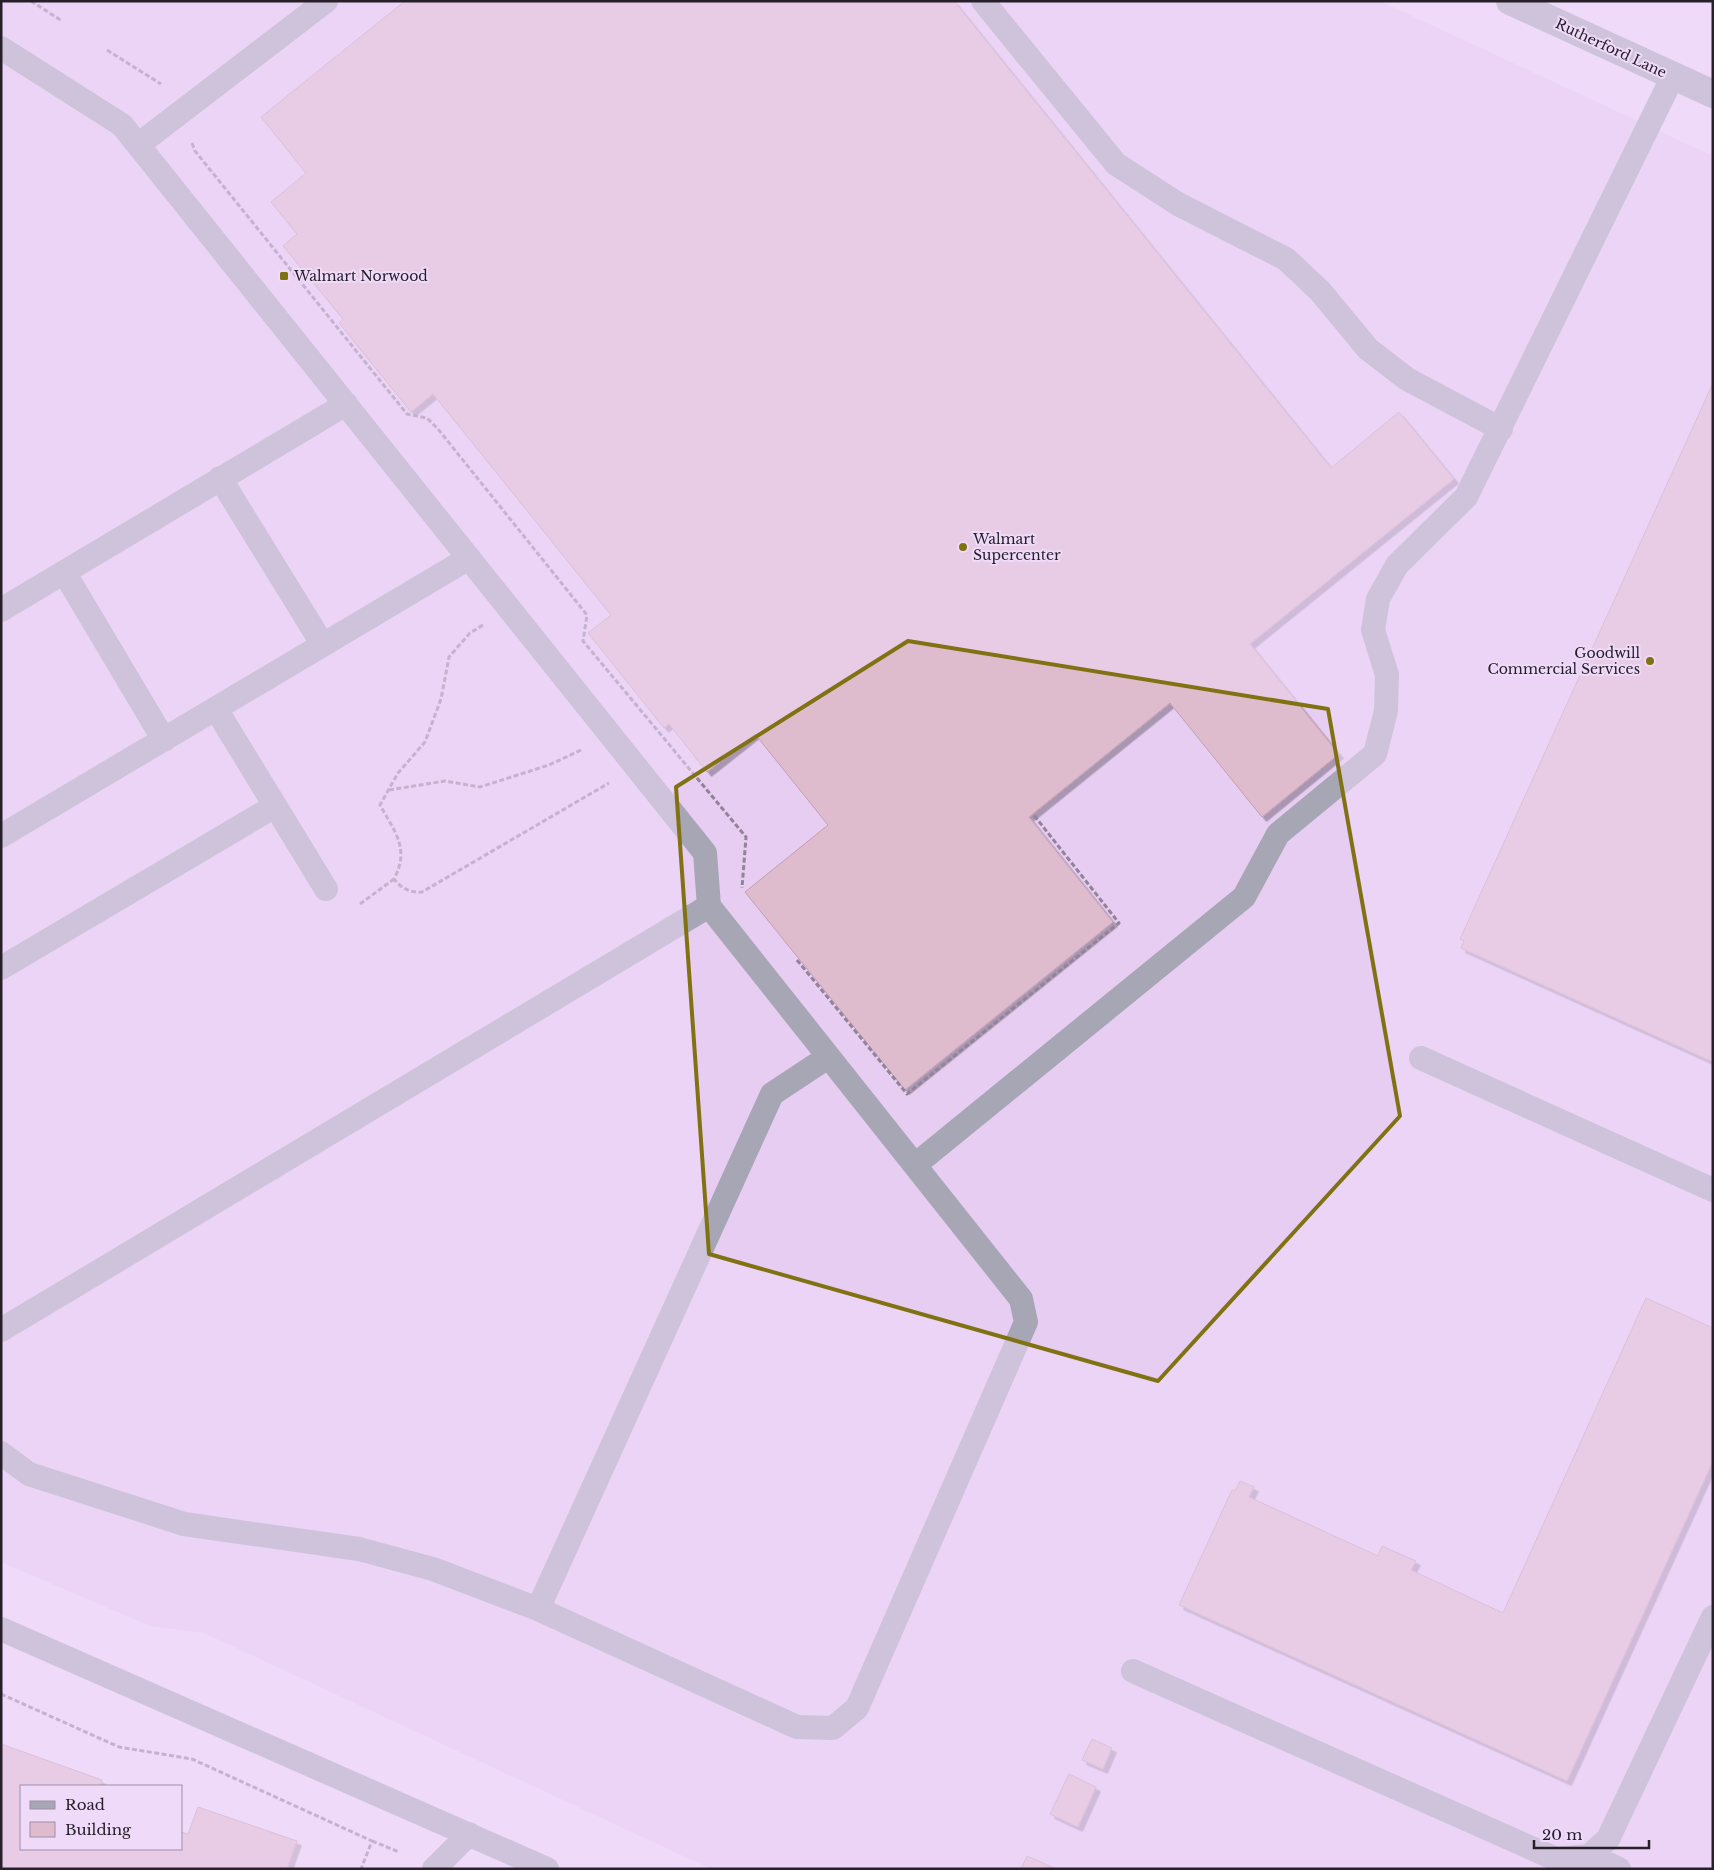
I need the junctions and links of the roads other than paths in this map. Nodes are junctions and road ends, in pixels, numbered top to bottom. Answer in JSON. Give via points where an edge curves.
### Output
{"nodes":[{"id":1,"x":326,"y":1,"type":"edge"},
{"id":2,"x":983,"y":1,"type":"edge"},
{"id":3,"x":1510,"y":1,"type":"edge"},
{"id":4,"x":1,"y":48,"type":"edge"},
{"id":5,"x":1673,"y":76,"type":"junction"},
{"id":6,"x":1713,"y":94,"type":"edge"},
{"id":7,"x":138,"y":145,"type":"junction"},
{"id":8,"x":346,"y":404,"type":"junction"},
{"id":9,"x":1501,"y":429,"type":"junction"},
{"id":10,"x":220,"y":478,"type":"junction"},
{"id":11,"x":469,"y":558,"type":"junction"},
{"id":12,"x":64,"y":572,"type":"junction"},
{"id":13,"x":1,"y":610,"type":"edge"},
{"id":14,"x":323,"y":645,"type":"junction"},
{"id":15,"x":216,"y":709,"type":"junction"},
{"id":16,"x":164,"y":740,"type":"junction"},
{"id":17,"x":275,"y":806,"type":"junction"},
{"id":18,"x":1,"y":836,"type":"edge"},
{"id":19,"x":326,"y":889,"type":"dead end"},
{"id":20,"x":708,"y":906,"type":"junction"},
{"id":21,"x":1,"y":968,"type":"edge"},
{"id":22,"x":828,"y":1057,"type":"junction"},
{"id":23,"x":1421,"y":1058,"type":"dead end"},
{"id":24,"x":914,"y":1165,"type":"junction"},
{"id":25,"x":1713,"y":1190,"type":"edge"},
{"id":26,"x":1,"y":1330,"type":"edge"},
{"id":27,"x":1,"y":1453,"type":"edge"},
{"id":28,"x":538,"y":1609,"type":"junction"},
{"id":29,"x":1713,"y":1617,"type":"edge"},
{"id":30,"x":1,"y":1628,"type":"edge"},
{"id":31,"x":1134,"y":1671,"type":"dead end"},
{"id":32,"x":469,"y":1834,"type":"junction"},
{"id":33,"x":1590,"y":1855,"type":"junction"},
{"id":34,"x":434,"y":1869,"type":"edge"},
{"id":35,"x":547,"y":1869,"type":"edge"},
{"id":36,"x":1619,"y":1869,"type":"edge"}],
"edges":[{"from":1,"to":7,"type":"lane"},
{"from":2,"to":9,"type":"lane","via":[[1116,164],[1178,204],[1286,259],[1320,291],[1368,349],[1407,379]]},
{"from":3,"to":5,"type":"street","name":"Rutherford Lane"},
{"from":4,"to":7,"type":"lane","via":[[122,125]]},
{"from":5,"to":6,"type":"street","name":"Rutherford Lane"},
{"from":5,"to":9,"type":"lane"},
{"from":7,"to":8,"type":"lane"},
{"from":8,"to":10,"type":"lane"},
{"from":8,"to":11,"type":"lane"},
{"from":9,"to":24,"type":"lane","via":[[1466,497],[1397,565],[1378,599],[1373,630],[1386,675],[1386,710],[1375,754],[1278,834],[1244,897]]},
{"from":10,"to":12,"type":"lane"},
{"from":10,"to":14,"type":"lane"},
{"from":11,"to":14,"type":"lane"},
{"from":11,"to":20,"type":"lane","via":[[705,853]]},
{"from":12,"to":13,"type":"lane"},
{"from":12,"to":16,"type":"lane"},
{"from":14,"to":15,"type":"lane"},
{"from":15,"to":16,"type":"lane"},
{"from":15,"to":17,"type":"lane"},
{"from":16,"to":18,"type":"lane"},
{"from":17,"to":19,"type":"lane"},
{"from":17,"to":21,"type":"lane"},
{"from":20,"to":22,"type":"lane"},
{"from":20,"to":26,"type":"lane"},
{"from":22,"to":24,"type":"lane"},
{"from":22,"to":28,"type":"lane","via":[[772,1094]]},
{"from":23,"to":25,"type":"lane"},
{"from":24,"to":28,"type":"lane","via":[[1022,1298],[1026,1322],[857,1708],[833,1728],[797,1726]]},
{"from":27,"to":28,"type":"lane","via":[[29,1474],[184,1524],[359,1549],[433,1568]]},
{"from":29,"to":33,"type":"lane","via":[[1608,1839]]},
{"from":30,"to":32,"type":"lane"},
{"from":31,"to":33,"type":"lane","via":[[1556,1859]]},
{"from":32,"to":34,"type":"lane"},
{"from":32,"to":35,"type":"lane"},
{"from":33,"to":36,"type":"lane"}]}
